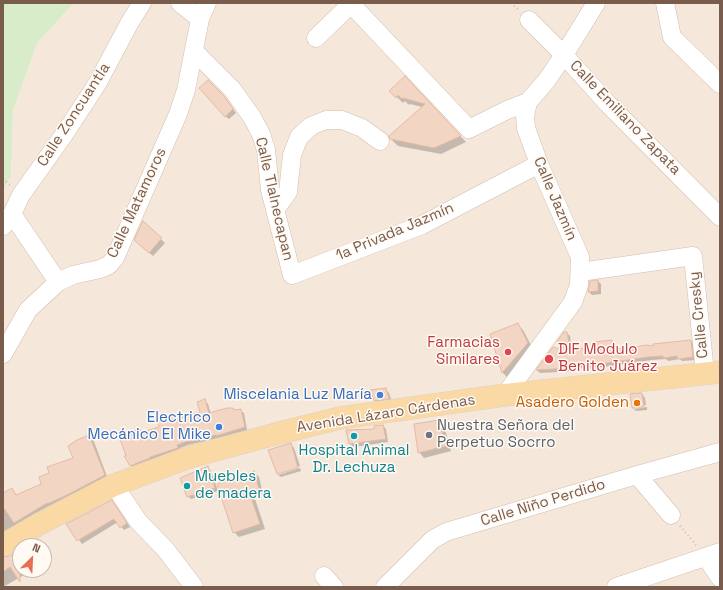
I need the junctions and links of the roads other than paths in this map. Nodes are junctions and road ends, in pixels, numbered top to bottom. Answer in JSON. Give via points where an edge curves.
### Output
{"nodes":[{"id":1,"x":142,"y":3,"type":"edge"},
{"id":2,"x":180,"y":3,"type":"edge"},
{"id":3,"x":207,"y":3,"type":"edge"},
{"id":4,"x":352,"y":3,"type":"edge"},
{"id":5,"x":596,"y":3,"type":"edge"},
{"id":6,"x":665,"y":3,"type":"edge"},
{"id":7,"x":200,"y":19,"type":"junction"},
{"id":8,"x":529,"y":20,"type":"dead end"},
{"id":9,"x":316,"y":38,"type":"dead end"},
{"id":10,"x":194,"y":51,"type":"junction"},
{"id":11,"x":564,"y":55,"type":"junction"},
{"id":12,"x":720,"y":84,"type":"edge"},
{"id":13,"x":528,"y":102,"type":"junction"},
{"id":14,"x":380,"y":141,"type":"dead end"},
{"id":15,"x":540,"y":164,"type":"junction"},
{"id":16,"x":275,"y":210,"type":"junction"},
{"id":17,"x":720,"y":217,"type":"edge"},
{"id":18,"x":7,"y":220,"type":"edge"},
{"id":19,"x":580,"y":272,"type":"junction"},
{"id":20,"x":292,"y":275,"type":"joint"},
{"id":21,"x":58,"y":282,"type":"junction"},
{"id":22,"x":3,"y":354,"type":"edge"},
{"id":23,"x":713,"y":373,"type":"edge"},
{"id":24,"x":505,"y":395,"type":"junction"},
{"id":25,"x":720,"y":452,"type":"edge"},
{"id":26,"x":637,"y":475,"type":"junction"},
{"id":27,"x":114,"y":485,"type":"junction"},
{"id":28,"x":671,"y":515,"type":"road end"},
{"id":29,"x":3,"y":545,"type":"edge"},
{"id":30,"x":713,"y":555,"type":"edge"},
{"id":31,"x":720,"y":578,"type":"edge"},
{"id":32,"x":194,"y":587,"type":"edge"},
{"id":33,"x":385,"y":587,"type":"edge"},
{"id":34,"x":616,"y":587,"type":"edge"}],
"edges":[{"from":1,"to":18,"type":"street","name":"Calle Zoncuantla","via":[[97,84],[21,195]]},
{"from":2,"to":7,"type":"street"},
{"from":3,"to":7,"type":"street","name":"Calle Matamoros"},
{"from":4,"to":9,"type":"street"},
{"from":4,"to":13,"type":"street","via":[[469,130]]},
{"from":5,"to":11,"type":"street"},
{"from":6,"to":12,"type":"street","via":[[672,36]]},
{"from":7,"to":10,"type":"street","name":"Calle Matamoros"},
{"from":8,"to":11,"type":"street","name":"Calle Emiliano Zapata"},
{"from":10,"to":16,"type":"street","name":"Calle Tlalnecapan","via":[[232,89],[261,134],[266,150]]},
{"from":10,"to":21,"type":"street","name":"Calle Matamoros","via":[[178,114],[115,258],[109,265],[100,269],[73,275]]},
{"from":11,"to":13,"type":"street"},
{"from":11,"to":17,"type":"street","name":"Calle Emiliano Zapata","via":[[608,104]]},
{"from":13,"to":15,"type":"street","name":"Calle Jazmín","via":[[526,128]]},
{"from":14,"to":16,"type":"street","via":[[362,128],[342,120],[326,120],[311,126],[299,137],[292,155],[288,192]]},
{"from":15,"to":19,"type":"street","name":"Calle Jazmín","via":[[580,257]]},
{"from":15,"to":20,"type":"street","name":"1a Privada Jazmín","via":[[422,225]]},
{"from":16,"to":20,"type":"street","name":"Calle Tlalnecapan"},
{"from":18,"to":21,"type":"street"},
{"from":19,"to":23,"type":"street","name":"Calle Cresky","via":[[693,256]]},
{"from":19,"to":24,"type":"street","name":"Calle Jazmín","via":[[574,302]]},
{"from":21,"to":22,"type":"street","name":"Calle Matamoros","via":[[28,310]]},
{"from":23,"to":24,"type":"main road","name":"Avenida Lázaro Cárdenas"},
{"from":24,"to":27,"type":"main road","name":"Avenida Lázaro Cárdenas","via":[[340,418],[279,432],[190,457]]},
{"from":25,"to":26,"type":"street","name":"Calle Niño Perdido"},
{"from":26,"to":28,"type":"street"},
{"from":26,"to":33,"type":"street","name":"Calle Niño Perdido","via":[[446,532],[432,540]]},
{"from":27,"to":29,"type":"main road","name":"Avenida Lázaro Cárdenas"},
{"from":27,"to":32,"type":"street","via":[[138,521],[166,550]]},
{"from":30,"to":31,"type":"street"},
{"from":30,"to":34,"type":"street"}]}
